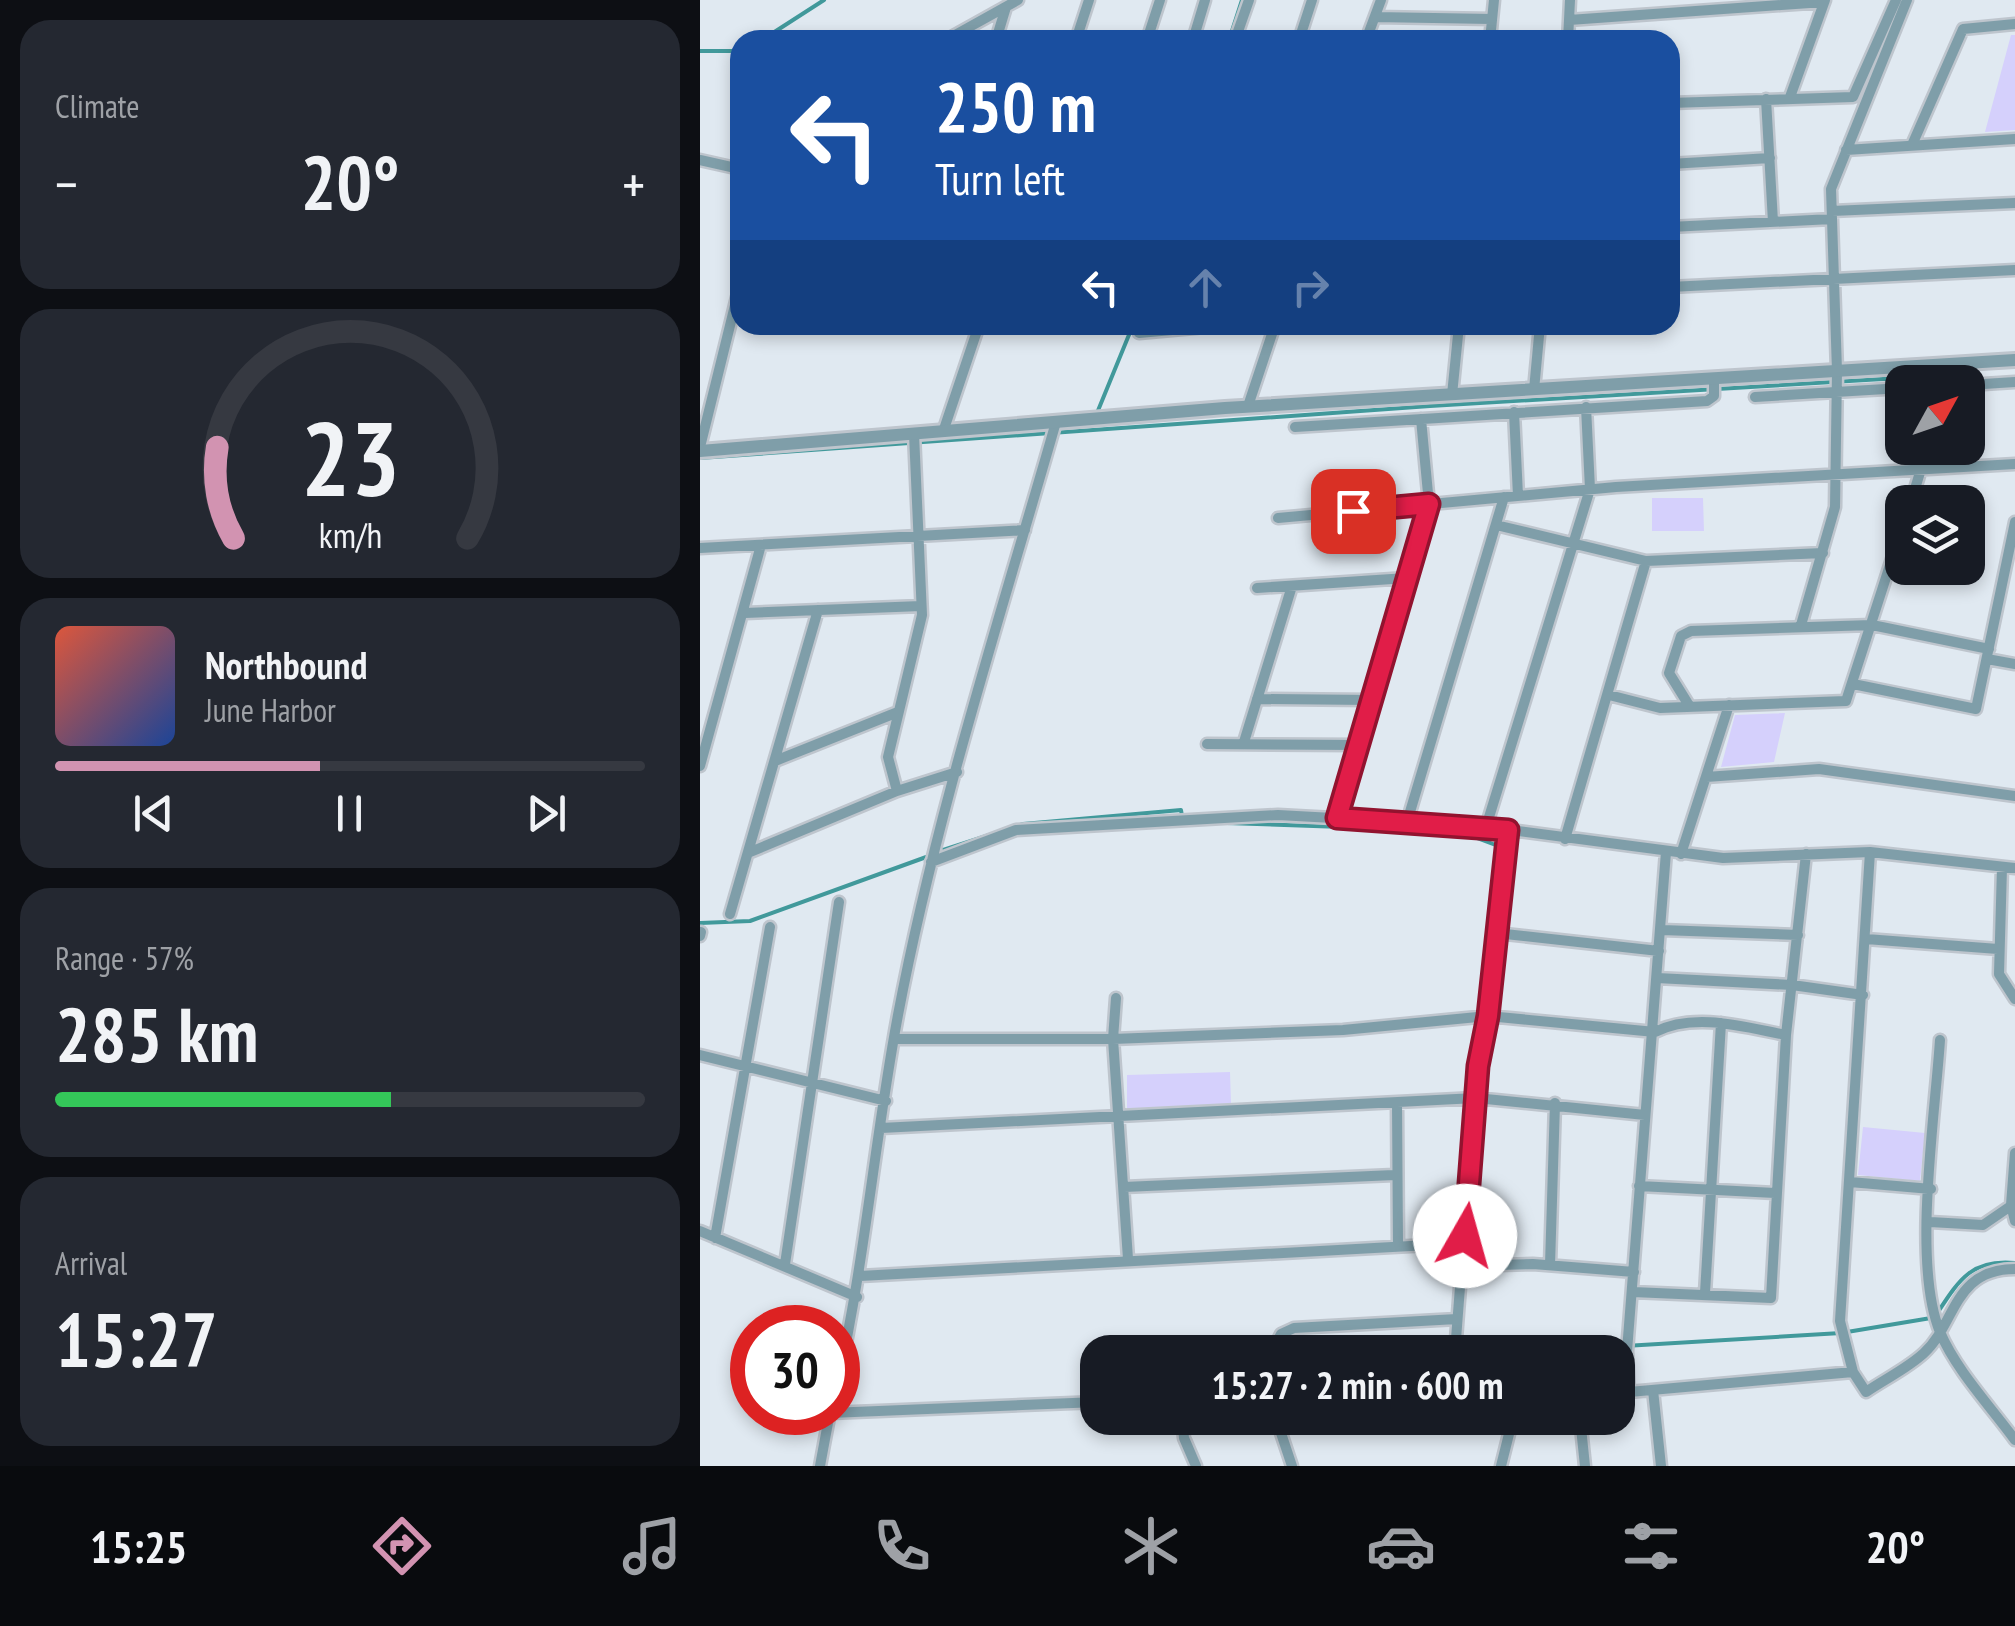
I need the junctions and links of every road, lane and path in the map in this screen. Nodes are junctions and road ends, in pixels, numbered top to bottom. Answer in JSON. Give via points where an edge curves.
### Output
{"nodes":[{"id":1,"x":1018,"y":0,"type":"edge"},
{"id":2,"x":1089,"y":0,"type":"edge"},
{"id":3,"x":1160,"y":0,"type":"edge"},
{"id":4,"x":1205,"y":0,"type":"edge"},
{"id":5,"x":1249,"y":0,"type":"edge"},
{"id":6,"x":1312,"y":0,"type":"edge"},
{"id":7,"x":1381,"y":0,"type":"edge"},
{"id":8,"x":1494,"y":0,"type":"edge"},
{"id":9,"x":1570,"y":0,"type":"edge"},
{"id":10,"x":1896,"y":0,"type":"edge"},
{"id":11,"x":1906,"y":0,"type":"edge"},
{"id":12,"x":1825,"y":1,"type":"edge"},
{"id":13,"x":1006,"y":6,"type":"junction"},
{"id":14,"x":1374,"y":17,"type":"junction"},
{"id":15,"x":1492,"y":19,"type":"junction"},
{"id":16,"x":1568,"y":20,"type":"junction"},
{"id":17,"x":2015,"y":24,"type":"edge"},
{"id":18,"x":964,"y":30,"type":"edge"},
{"id":19,"x":999,"y":30,"type":"edge"},
{"id":20,"x":1079,"y":30,"type":"edge"},
{"id":21,"x":1150,"y":30,"type":"edge"},
{"id":22,"x":1195,"y":30,"type":"edge"},
{"id":23,"x":1238,"y":30,"type":"edge"},
{"id":24,"x":1302,"y":30,"type":"edge"},
{"id":25,"x":1369,"y":30,"type":"edge"},
{"id":26,"x":1491,"y":30,"type":"edge"},
{"id":27,"x":1568,"y":30,"type":"edge"},
{"id":28,"x":1790,"y":98,"type":"junction"},
{"id":29,"x":1766,"y":99,"type":"junction"},
{"id":30,"x":1680,"y":103,"type":"edge"},
{"id":31,"x":2015,"y":139,"type":"edge"},
{"id":32,"x":1912,"y":145,"type":"junction"},
{"id":33,"x":1846,"y":150,"type":"junction"},
{"id":34,"x":1770,"y":158,"type":"junction"},
{"id":35,"x":700,"y":160,"type":"edge"},
{"id":36,"x":1680,"y":163,"type":"edge"},
{"id":37,"x":730,"y":167,"type":"edge"},
{"id":38,"x":2015,"y":203,"type":"edge"},
{"id":39,"x":1832,"y":215,"type":"junction"},
{"id":40,"x":1773,"y":222,"type":"junction"},
{"id":41,"x":1680,"y":227,"type":"edge"},
{"id":42,"x":2015,"y":270,"type":"edge"},
{"id":43,"x":1834,"y":278,"type":"junction"},
{"id":44,"x":1680,"y":286,"type":"edge"},
{"id":45,"x":730,"y":326,"type":"edge"},
{"id":46,"x":976,"y":335,"type":"edge"},
{"id":47,"x":1272,"y":335,"type":"edge"},
{"id":48,"x":1459,"y":335,"type":"edge"},
{"id":49,"x":1538,"y":335,"type":"edge"},
{"id":50,"x":2015,"y":360,"type":"edge"},
{"id":51,"x":1837,"y":371,"type":"junction"},
{"id":52,"x":1714,"y":379,"type":"junction"},
{"id":53,"x":2015,"y":382,"type":"edge"},
{"id":54,"x":1985,"y":384,"type":"edge"},
{"id":55,"x":1885,"y":389,"type":"edge"},
{"id":56,"x":1530,"y":390,"type":"junction"},
{"id":57,"x":1836,"y":392,"type":"junction"},
{"id":58,"x":1452,"y":394,"type":"junction"},
{"id":59,"x":1755,"y":397,"type":"dead end"},
{"id":60,"x":1248,"y":406,"type":"junction"},
{"id":61,"x":1586,"y":407,"type":"junction"},
{"id":62,"x":1528,"y":411,"type":"junction"},
{"id":63,"x":1514,"y":412,"type":"junction"},
{"id":64,"x":1421,"y":418,"type":"junction"},
{"id":65,"x":1056,"y":422,"type":"junction"},
{"id":66,"x":1295,"y":427,"type":"dead end"},
{"id":67,"x":943,"y":432,"type":"junction"},
{"id":68,"x":914,"y":434,"type":"junction"},
{"id":69,"x":700,"y":449,"type":"edge"},
{"id":70,"x":2015,"y":464,"type":"edge"},
{"id":71,"x":1921,"y":469,"type":"junction"},
{"id":72,"x":1835,"y":474,"type":"junction"},
{"id":73,"x":1916,"y":485,"type":"edge"},
{"id":74,"x":1590,"y":489,"type":"junction"},
{"id":75,"x":1518,"y":496,"type":"junction"},
{"id":76,"x":1504,"y":497,"type":"junction"},
{"id":77,"x":1429,"y":504,"type":"junction"},
{"id":78,"x":1278,"y":518,"type":"dead end"},
{"id":79,"x":2015,"y":524,"type":"edge"},
{"id":80,"x":1496,"y":525,"type":"junction"},
{"id":81,"x":1025,"y":530,"type":"junction"},
{"id":82,"x":920,"y":536,"type":"junction"},
{"id":83,"x":1574,"y":544,"type":"junction"},
{"id":84,"x":760,"y":545,"type":"junction"},
{"id":85,"x":700,"y":548,"type":"edge"},
{"id":86,"x":1823,"y":553,"type":"junction"},
{"id":87,"x":1646,"y":561,"type":"junction"},
{"id":88,"x":1407,"y":578,"type":"junction"},
{"id":89,"x":1885,"y":582,"type":"edge"},
{"id":90,"x":1292,"y":586,"type":"junction"},
{"id":91,"x":1257,"y":588,"type":"dead end"},
{"id":92,"x":2009,"y":589,"type":"edge"},
{"id":93,"x":921,"y":606,"type":"junction"},
{"id":94,"x":818,"y":610,"type":"junction"},
{"id":95,"x":745,"y":612,"type":"junction"},
{"id":96,"x":1872,"y":624,"type":"junction"},
{"id":97,"x":1801,"y":625,"type":"junction"},
{"id":98,"x":1988,"y":654,"type":"junction"},
{"id":99,"x":2015,"y":664,"type":"edge"},
{"id":100,"x":1853,"y":684,"type":"junction"},
{"id":101,"x":1609,"y":695,"type":"junction"},
{"id":102,"x":1257,"y":698,"type":"junction"},
{"id":103,"x":1372,"y":700,"type":"junction"},
{"id":104,"x":1729,"y":705,"type":"junction"},
{"id":105,"x":1690,"y":707,"type":"junction"},
{"id":106,"x":898,"y":712,"type":"junction"},
{"id":107,"x":1244,"y":742,"type":"junction"},
{"id":108,"x":1206,"y":744,"type":"dead end"},
{"id":109,"x":1358,"y":745,"type":"junction"},
{"id":110,"x":774,"y":761,"type":"junction"},
{"id":111,"x":700,"y":766,"type":"edge"},
{"id":112,"x":956,"y":772,"type":"junction"},
{"id":113,"x":1706,"y":777,"type":"junction"},
{"id":114,"x":897,"y":791,"type":"junction"},
{"id":115,"x":2015,"y":796,"type":"edge"},
{"id":116,"x":1337,"y":818,"type":"junction"},
{"id":117,"x":1407,"y":822,"type":"junction"},
{"id":118,"x":1486,"y":827,"type":"junction"},
{"id":119,"x":1508,"y":830,"type":"junction"},
{"id":120,"x":1566,"y":839,"type":"junction"},
{"id":121,"x":1666,"y":852,"type":"junction"},
{"id":122,"x":1870,"y":852,"type":"junction"},
{"id":123,"x":748,"y":853,"type":"junction"},
{"id":124,"x":1682,"y":854,"type":"junction"},
{"id":125,"x":1806,"y":854,"type":"junction"},
{"id":126,"x":932,"y":862,"type":"junction"},
{"id":127,"x":2002,"y":867,"type":"junction"},
{"id":128,"x":2015,"y":868,"type":"edge"},
{"id":129,"x":839,"y":902,"type":"dead end"},
{"id":130,"x":730,"y":914,"type":"dead end"},
{"id":131,"x":770,"y":927,"type":"dead end"},
{"id":132,"x":1662,"y":930,"type":"junction"},
{"id":133,"x":1496,"y":932,"type":"junction"},
{"id":134,"x":1798,"y":935,"type":"junction"},
{"id":135,"x":1866,"y":939,"type":"junction"},
{"id":136,"x":1998,"y":949,"type":"junction"},
{"id":137,"x":1659,"y":950,"type":"junction"},
{"id":138,"x":1657,"y":978,"type":"junction"},
{"id":139,"x":1792,"y":986,"type":"junction"},
{"id":140,"x":1864,"y":995,"type":"junction"},
{"id":141,"x":1116,"y":998,"type":"dead end"},
{"id":142,"x":2015,"y":999,"type":"edge"},
{"id":143,"x":1488,"y":1016,"type":"junction"},
{"id":144,"x":1721,"y":1023,"type":"junction"},
{"id":145,"x":1655,"y":1032,"type":"junction"},
{"id":146,"x":1786,"y":1036,"type":"junction"},
{"id":147,"x":895,"y":1039,"type":"junction"},
{"id":148,"x":1113,"y":1039,"type":"junction"},
{"id":149,"x":1940,"y":1040,"type":"dead end"},
{"id":150,"x":700,"y":1055,"type":"edge"},
{"id":151,"x":745,"y":1069,"type":"junction"},
{"id":152,"x":812,"y":1085,"type":"junction"},
{"id":153,"x":1476,"y":1098,"type":"junction"},
{"id":154,"x":886,"y":1101,"type":"junction"},
{"id":155,"x":1555,"y":1103,"type":"junction"},
{"id":156,"x":1397,"y":1104,"type":"junction"},
{"id":157,"x":1645,"y":1115,"type":"junction"},
{"id":158,"x":1120,"y":1117,"type":"junction"},
{"id":159,"x":882,"y":1128,"type":"junction"},
{"id":160,"x":2015,"y":1153,"type":"edge"},
{"id":161,"x":1394,"y":1175,"type":"junction"},
{"id":162,"x":1850,"y":1182,"type":"junction"},
{"id":163,"x":1639,"y":1186,"type":"junction"},
{"id":164,"x":1124,"y":1187,"type":"junction"},
{"id":165,"x":1708,"y":1189,"type":"junction"},
{"id":166,"x":1931,"y":1189,"type":"junction"},
{"id":167,"x":1776,"y":1193,"type":"junction"},
{"id":168,"x":2013,"y":1204,"type":"edge"},
{"id":169,"x":2015,"y":1221,"type":"edge"},
{"id":170,"x":1930,"y":1222,"type":"junction"},
{"id":171,"x":700,"y":1231,"type":"edge"},
{"id":172,"x":715,"y":1238,"type":"junction"},
{"id":173,"x":1464,"y":1243,"type":"junction"},
{"id":174,"x":1398,"y":1246,"type":"junction"},
{"id":175,"x":1128,"y":1260,"type":"junction"},
{"id":176,"x":785,"y":1264,"type":"junction"},
{"id":177,"x":1550,"y":1264,"type":"junction"},
{"id":178,"x":1462,"y":1266,"type":"junction"},
{"id":179,"x":2015,"y":1269,"type":"edge"},
{"id":180,"x":1634,"y":1272,"type":"junction"},
{"id":181,"x":860,"y":1276,"type":"junction"},
{"id":182,"x":1632,"y":1292,"type":"junction"},
{"id":183,"x":1704,"y":1293,"type":"junction"},
{"id":184,"x":857,"y":1297,"type":"junction"},
{"id":185,"x":855,"y":1305,"type":"edge"},
{"id":186,"x":1457,"y":1319,"type":"junction"},
{"id":187,"x":1941,"y":1334,"type":"junction"},
{"id":188,"x":1280,"y":1335,"type":"edge"},
{"id":189,"x":1457,"y":1335,"type":"edge"},
{"id":190,"x":1628,"y":1335,"type":"edge"},
{"id":191,"x":1853,"y":1372,"type":"junction"},
{"id":192,"x":1653,"y":1390,"type":"junction"},
{"id":193,"x":1635,"y":1392,"type":"edge"},
{"id":194,"x":1080,"y":1403,"type":"edge"},
{"id":195,"x":860,"y":1412,"type":"edge"},
{"id":196,"x":826,"y":1435,"type":"edge"},
{"id":197,"x":1184,"y":1435,"type":"edge"},
{"id":198,"x":1282,"y":1435,"type":"edge"},
{"id":199,"x":1509,"y":1435,"type":"edge"},
{"id":200,"x":1581,"y":1435,"type":"edge"},
{"id":201,"x":2015,"y":1440,"type":"edge"},
{"id":202,"x":820,"y":1466,"type":"edge"},
{"id":203,"x":1195,"y":1466,"type":"edge"},
{"id":204,"x":1292,"y":1466,"type":"edge"},
{"id":205,"x":1501,"y":1466,"type":"edge"},
{"id":206,"x":1584,"y":1466,"type":"edge"},
{"id":207,"x":1661,"y":1466,"type":"edge"}],
"edges":[{"from":1,"to":13,"type":"street"},
{"from":2,"to":20,"type":"street"},
{"from":3,"to":21,"type":"street"},
{"from":4,"to":22,"type":"street"},
{"from":5,"to":23,"type":"street"},
{"from":6,"to":24,"type":"street"},
{"from":7,"to":14,"type":"street"},
{"from":8,"to":15,"type":"street"},
{"from":9,"to":16,"type":"street"},
{"from":10,"to":28,"type":"street","via":[[1854,97]]},
{"from":11,"to":33,"type":"street"},
{"from":12,"to":16,"type":"street"},
{"from":12,"to":28,"type":"street"},
{"from":13,"to":18,"type":"street"},
{"from":13,"to":19,"type":"street"},
{"from":14,"to":15,"type":"street"},
{"from":14,"to":25,"type":"street"},
{"from":15,"to":26,"type":"street"},
{"from":16,"to":27,"type":"street"},
{"from":17,"to":32,"type":"street","via":[[1964,30]]},
{"from":28,"to":29,"type":"street"},
{"from":29,"to":30,"type":"street"},
{"from":29,"to":34,"type":"street"},
{"from":31,"to":32,"type":"street"},
{"from":32,"to":33,"type":"street"},
{"from":33,"to":39,"type":"street","via":[[1831,189]]},
{"from":34,"to":36,"type":"street"},
{"from":34,"to":40,"type":"street"},
{"from":35,"to":37,"type":"street"},
{"from":38,"to":39,"type":"street"},
{"from":39,"to":40,"type":"street"},
{"from":39,"to":43,"type":"street"},
{"from":40,"to":41,"type":"street"},
{"from":42,"to":43,"type":"street"},
{"from":43,"to":44,"type":"street"},
{"from":43,"to":51,"type":"street"},
{"from":45,"to":69,"type":"street"},
{"from":46,"to":67,"type":"street"},
{"from":47,"to":60,"type":"street"},
{"from":48,"to":58,"type":"street"},
{"from":49,"to":56,"type":"street"},
{"from":50,"to":51,"type":"street"},
{"from":51,"to":52,"type":"street"},
{"from":51,"to":57,"type":"street"},
{"from":52,"to":56,"type":"street"},
{"from":52,"to":61,"type":"street","via":[[1714,396],[1707,400]]},
{"from":53,"to":54,"type":"street"},
{"from":55,"to":57,"type":"street"},
{"from":56,"to":58,"type":"street"},
{"from":56,"to":62,"type":"street"},
{"from":57,"to":59,"type":"street"},
{"from":57,"to":72,"type":"street"},
{"from":58,"to":60,"type":"street"},
{"from":60,"to":65,"type":"street"},
{"from":61,"to":62,"type":"street"},
{"from":61,"to":74,"type":"street"},
{"from":62,"to":63,"type":"street"},
{"from":63,"to":64,"type":"street"},
{"from":63,"to":75,"type":"street"},
{"from":64,"to":66,"type":"street"},
{"from":64,"to":77,"type":"street"},
{"from":65,"to":67,"type":"street"},
{"from":65,"to":81,"type":"street"},
{"from":67,"to":68,"type":"street"},
{"from":68,"to":69,"type":"street"},
{"from":68,"to":82,"type":"street"},
{"from":70,"to":71,"type":"street"},
{"from":71,"to":72,"type":"street"},
{"from":71,"to":73,"type":"street"},
{"from":72,"to":74,"type":"street"},
{"from":72,"to":86,"type":"street"},
{"from":74,"to":75,"type":"street"},
{"from":74,"to":83,"type":"street"},
{"from":75,"to":76,"type":"street"},
{"from":76,"to":77,"type":"street"},
{"from":76,"to":80,"type":"street"},
{"from":77,"to":78,"type":"street"},
{"from":77,"to":88,"type":"street"},
{"from":79,"to":92,"type":"street"},
{"from":80,"to":83,"type":"street"},
{"from":80,"to":117,"type":"street"},
{"from":81,"to":82,"type":"street"},
{"from":81,"to":112,"type":"street"},
{"from":82,"to":84,"type":"street"},
{"from":82,"to":93,"type":"street"},
{"from":83,"to":87,"type":"street"},
{"from":83,"to":118,"type":"street"},
{"from":84,"to":85,"type":"street"},
{"from":84,"to":95,"type":"street"},
{"from":86,"to":87,"type":"street"},
{"from":86,"to":97,"type":"street"},
{"from":87,"to":101,"type":"street"},
{"from":88,"to":90,"type":"street"},
{"from":88,"to":103,"type":"street"},
{"from":89,"to":96,"type":"street"},
{"from":90,"to":91,"type":"street"},
{"from":90,"to":102,"type":"street"},
{"from":92,"to":98,"type":"street"},
{"from":93,"to":94,"type":"street"},
{"from":93,"to":106,"type":"street"},
{"from":94,"to":95,"type":"street"},
{"from":94,"to":110,"type":"street"},
{"from":95,"to":111,"type":"street"},
{"from":96,"to":97,"type":"street"},
{"from":96,"to":98,"type":"street"},
{"from":96,"to":100,"type":"street"},
{"from":97,"to":105,"type":"street","via":[[1681,636],[1669,673]]},
{"from":98,"to":99,"type":"street"},
{"from":98,"to":100,"type":"street","via":[[1976,709]]},
{"from":100,"to":104,"type":"street","via":[[1846,701]]},
{"from":101,"to":105,"type":"street","via":[[1660,708]]},
{"from":101,"to":120,"type":"street"},
{"from":102,"to":103,"type":"street"},
{"from":102,"to":107,"type":"street"},
{"from":103,"to":109,"type":"street"},
{"from":104,"to":105,"type":"street"},
{"from":104,"to":113,"type":"street"},
{"from":106,"to":110,"type":"street"},
{"from":106,"to":114,"type":"street","via":[[888,757]]},
{"from":107,"to":108,"type":"street"},
{"from":107,"to":109,"type":"street"},
{"from":109,"to":116,"type":"street"},
{"from":110,"to":123,"type":"street"},
{"from":112,"to":114,"type":"street"},
{"from":112,"to":126,"type":"street"},
{"from":113,"to":115,"type":"street","via":[[1820,769]]},
{"from":113,"to":124,"type":"street"},
{"from":114,"to":123,"type":"street"},
{"from":116,"to":117,"type":"street"},
{"from":116,"to":126,"type":"street","via":[[1178,817],[1016,830]]},
{"from":117,"to":118,"type":"street"},
{"from":118,"to":119,"type":"street"},
{"from":119,"to":120,"type":"street"},
{"from":119,"to":133,"type":"street"},
{"from":120,"to":121,"type":"street"},
{"from":121,"to":124,"type":"street"},
{"from":121,"to":132,"type":"street"},
{"from":122,"to":125,"type":"street"},
{"from":122,"to":127,"type":"street"},
{"from":122,"to":135,"type":"street"},
{"from":123,"to":130,"type":"street"},
{"from":124,"to":125,"type":"street"},
{"from":125,"to":134,"type":"street"},
{"from":126,"to":147,"type":"street"},
{"from":127,"to":128,"type":"street"},
{"from":127,"to":136,"type":"street"},
{"from":129,"to":152,"type":"street"},
{"from":131,"to":151,"type":"street"},
{"from":132,"to":134,"type":"street"},
{"from":132,"to":137,"type":"street"},
{"from":133,"to":137,"type":"street"},
{"from":133,"to":143,"type":"street"},
{"from":134,"to":139,"type":"street"},
{"from":135,"to":136,"type":"street"},
{"from":135,"to":140,"type":"street"},
{"from":136,"to":142,"type":"street","via":[[1999,974]]},
{"from":137,"to":138,"type":"street"},
{"from":138,"to":139,"type":"street"},
{"from":138,"to":145,"type":"street"},
{"from":139,"to":140,"type":"street"},
{"from":139,"to":146,"type":"street"},
{"from":140,"to":162,"type":"street"},
{"from":141,"to":148,"type":"street"},
{"from":143,"to":145,"type":"street"},
{"from":143,"to":148,"type":"street","via":[[1343,1030]]},
{"from":143,"to":153,"type":"street"},
{"from":144,"to":145,"type":"street","via":[[1674,1023]]},
{"from":144,"to":146,"type":"street"},
{"from":144,"to":165,"type":"street"},
{"from":145,"to":157,"type":"street"},
{"from":146,"to":167,"type":"street"},
{"from":147,"to":148,"type":"street"},
{"from":147,"to":154,"type":"street"},
{"from":148,"to":158,"type":"street"},
{"from":149,"to":166,"type":"street"},
{"from":150,"to":151,"type":"street"},
{"from":151,"to":152,"type":"street"},
{"from":151,"to":172,"type":"street"},
{"from":152,"to":154,"type":"street"},
{"from":152,"to":176,"type":"street"},
{"from":153,"to":155,"type":"street"},
{"from":153,"to":156,"type":"street"},
{"from":153,"to":173,"type":"street"},
{"from":154,"to":159,"type":"street"},
{"from":155,"to":157,"type":"street"},
{"from":155,"to":177,"type":"street"},
{"from":156,"to":158,"type":"street"},
{"from":156,"to":161,"type":"street"},
{"from":157,"to":163,"type":"street"},
{"from":158,"to":159,"type":"street"},
{"from":158,"to":164,"type":"street"},
{"from":159,"to":181,"type":"street"},
{"from":160,"to":168,"type":"street"},
{"from":161,"to":164,"type":"street"},
{"from":161,"to":174,"type":"street"},
{"from":162,"to":166,"type":"street"},
{"from":162,"to":191,"type":"street","via":[[1840,1321]]},
{"from":163,"to":165,"type":"street"},
{"from":163,"to":180,"type":"street"},
{"from":164,"to":175,"type":"street"},
{"from":165,"to":167,"type":"street"},
{"from":165,"to":183,"type":"street"},
{"from":166,"to":170,"type":"street"},
{"from":167,"to":183,"type":"street","via":[[1771,1298]]},
{"from":168,"to":169,"type":"street"},
{"from":168,"to":170,"type":"street","via":[[1982,1226]]},
{"from":170,"to":187,"type":"street","via":[[1931,1302]]},
{"from":171,"to":172,"type":"street"},
{"from":172,"to":176,"type":"street"},
{"from":173,"to":174,"type":"street"},
{"from":173,"to":178,"type":"street"},
{"from":174,"to":175,"type":"street"},
{"from":175,"to":181,"type":"street"},
{"from":176,"to":184,"type":"street"},
{"from":177,"to":178,"type":"street"},
{"from":177,"to":180,"type":"street"},
{"from":178,"to":186,"type":"street"},
{"from":179,"to":187,"type":"street","via":[[1990,1273],[1960,1296]]},
{"from":180,"to":182,"type":"street"},
{"from":181,"to":184,"type":"street"},
{"from":182,"to":183,"type":"street"},
{"from":182,"to":190,"type":"street"},
{"from":184,"to":185,"type":"street"},
{"from":186,"to":188,"type":"street","via":[[1294,1328]]},
{"from":186,"to":189,"type":"street"},
{"from":187,"to":191,"type":"street","via":[[1924,1354],[1866,1392]]},
{"from":187,"to":201,"type":"street"},
{"from":191,"to":192,"type":"street"},
{"from":192,"to":193,"type":"street"},
{"from":192,"to":207,"type":"street"},
{"from":194,"to":195,"type":"street"},
{"from":196,"to":202,"type":"street"},
{"from":197,"to":203,"type":"street"},
{"from":198,"to":204,"type":"street"},
{"from":199,"to":205,"type":"street"},
{"from":200,"to":206,"type":"street"}]}
